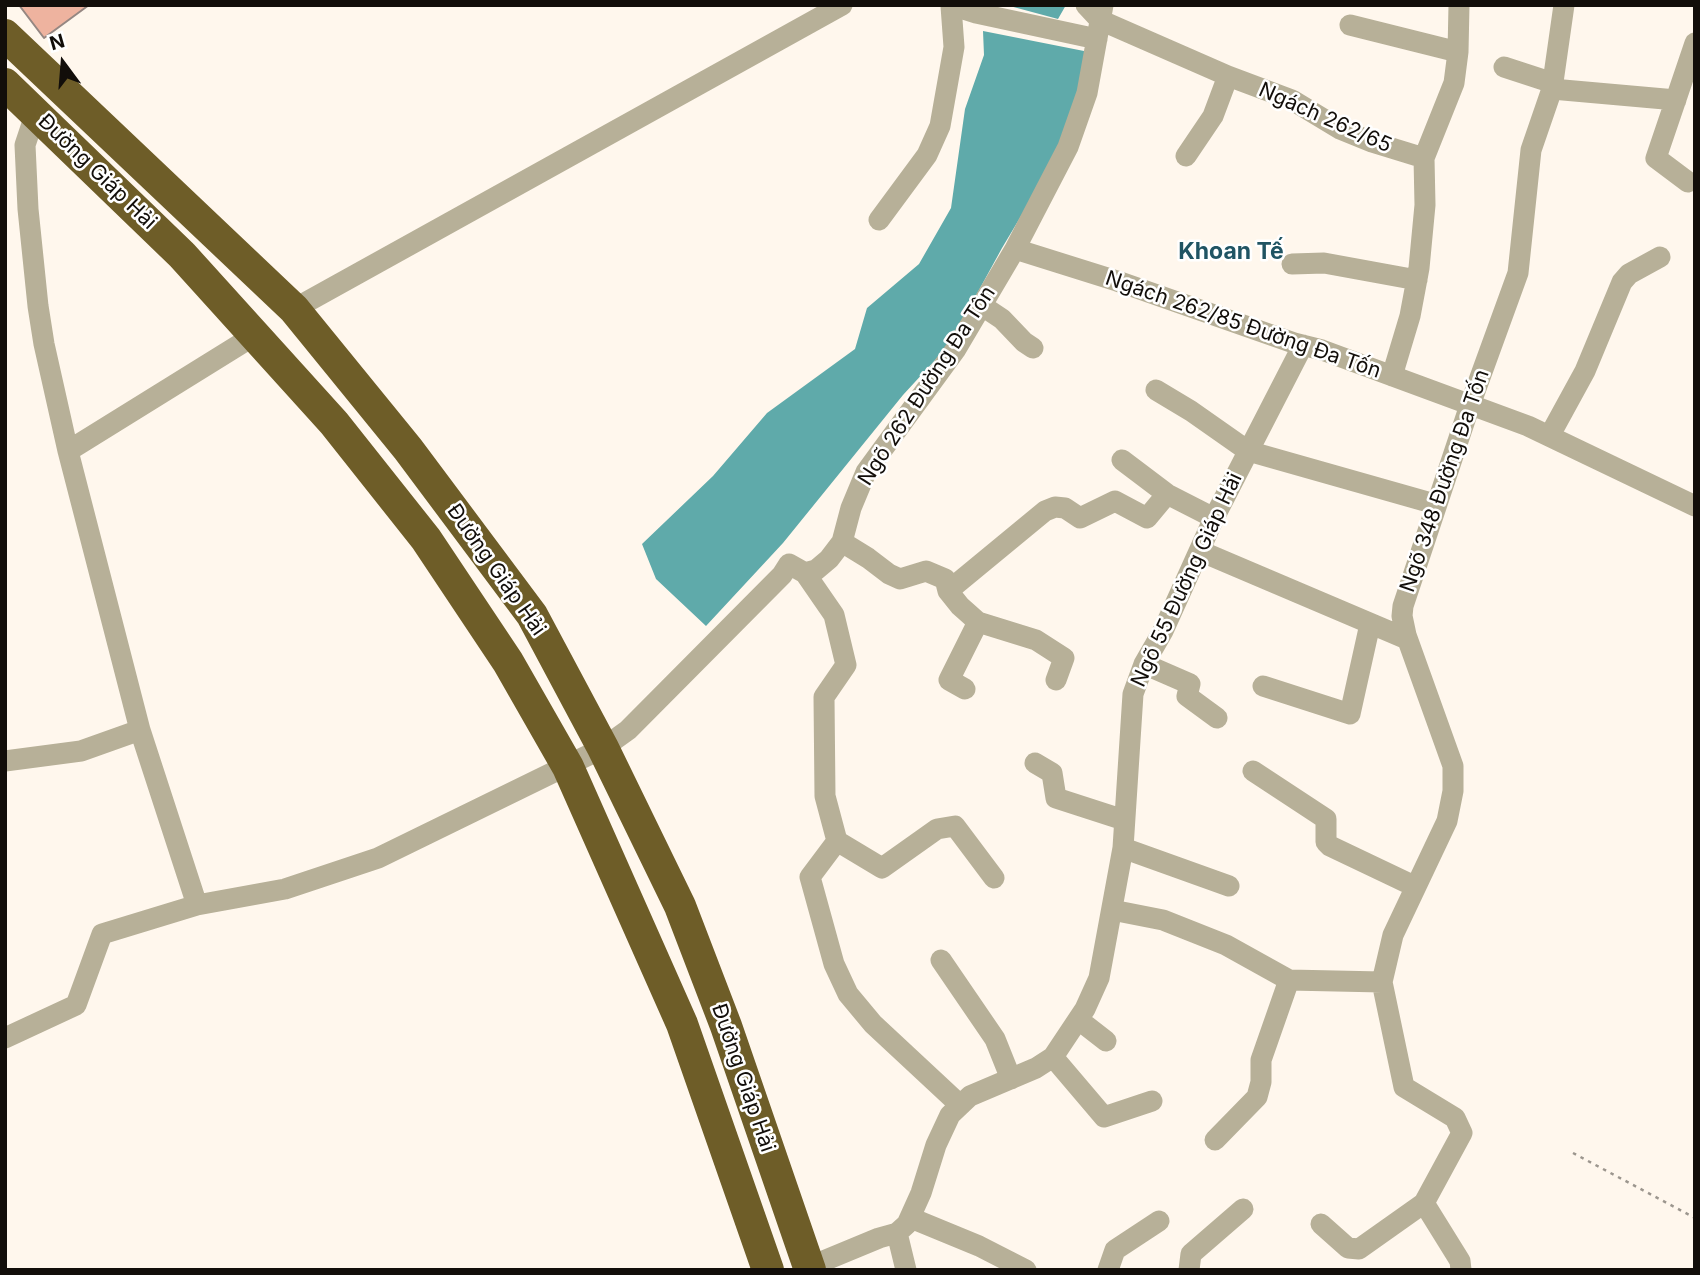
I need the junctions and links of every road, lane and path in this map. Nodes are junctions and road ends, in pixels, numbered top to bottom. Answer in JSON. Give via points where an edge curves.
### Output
{"nodes":[{"id":1,"x":842,"y":5,"type":"edge"},
{"id":2,"x":1459,"y":5,"type":"edge"},
{"id":3,"x":1564,"y":5,"type":"edge"},
{"id":4,"x":951,"y":6,"type":"edge"},
{"id":5,"x":1097,"y":18,"type":"edge"},
{"id":6,"x":1350,"y":25,"type":"dead end"},
{"id":7,"x":5,"y":35,"type":"edge"},
{"id":8,"x":1695,"y":43,"type":"edge"},
{"id":9,"x":1458,"y":52,"type":"junction"},
{"id":10,"x":1504,"y":67,"type":"dead end"},
{"id":11,"x":1228,"y":76,"type":"junction"},
{"id":12,"x":5,"y":83,"type":"edge"},
{"id":13,"x":1552,"y":86,"type":"junction"},
{"id":14,"x":1676,"y":100,"type":"junction"},
{"id":15,"x":36,"y":112,"type":"junction"},
{"id":16,"x":1186,"y":156,"type":"dead end"},
{"id":17,"x":1424,"y":158,"type":"junction"},
{"id":18,"x":1688,"y":182,"type":"dead end"},
{"id":19,"x":879,"y":220,"type":"dead end"},
{"id":20,"x":209,"y":228,"type":"junction"},
{"id":21,"x":1015,"y":249,"type":"junction"},
{"id":22,"x":182,"y":254,"type":"junction"},
{"id":23,"x":1660,"y":257,"type":"dead end"},
{"id":24,"x":1292,"y":264,"type":"dead end"},
{"id":25,"x":1417,"y":280,"type":"junction"},
{"id":26,"x":981,"y":305,"type":"junction"},
{"id":27,"x":294,"y":310,"type":"junction"},
{"id":28,"x":255,"y":335,"type":"junction"},
{"id":29,"x":1303,"y":345,"type":"junction"},
{"id":30,"x":1033,"y":348,"type":"dead end"},
{"id":31,"x":1392,"y":376,"type":"junction"},
{"id":32,"x":1156,"y":390,"type":"dead end"},
{"id":33,"x":364,"y":397,"type":"junction"},
{"id":34,"x":1469,"y":405,"type":"junction"},
{"id":35,"x":334,"y":423,"type":"junction"},
{"id":36,"x":1550,"y":435,"type":"junction"},
{"id":37,"x":68,"y":451,"type":"junction"},
{"id":38,"x":1248,"y":451,"type":"junction"},
{"id":39,"x":1122,"y":460,"type":"dead end"},
{"id":40,"x":1167,"y":494,"type":"junction"},
{"id":41,"x":1435,"y":505,"type":"junction"},
{"id":42,"x":1695,"y":506,"type":"edge"},
{"id":43,"x":1214,"y":517,"type":"junction"},
{"id":44,"x":842,"y":542,"type":"junction"},
{"id":45,"x":1200,"y":551,"type":"junction"},
{"id":46,"x":805,"y":573,"type":"junction"},
{"id":47,"x":948,"y":591,"type":"junction"},
{"id":48,"x":978,"y":622,"type":"junction"},
{"id":49,"x":1370,"y":624,"type":"junction"},
{"id":50,"x":1408,"y":639,"type":"junction"},
{"id":51,"x":1144,"y":664,"type":"junction"},
{"id":52,"x":1056,"y":680,"type":"dead end"},
{"id":53,"x":1263,"y":686,"type":"dead end"},
{"id":54,"x":965,"y":690,"type":"dead end"},
{"id":55,"x":1217,"y":718,"type":"dead end"},
{"id":56,"x":140,"y":730,"type":"junction"},
{"id":57,"x":603,"y":748,"type":"junction"},
{"id":58,"x":5,"y":761,"type":"edge"},
{"id":59,"x":1035,"y":763,"type":"dead end"},
{"id":60,"x":568,"y":767,"type":"junction"},
{"id":61,"x":1253,"y":771,"type":"dead end"},
{"id":62,"x":1125,"y":820,"type":"junction"},
{"id":63,"x":837,"y":841,"type":"junction"},
{"id":64,"x":1123,"y":848,"type":"junction"},
{"id":65,"x":994,"y":878,"type":"dead end"},
{"id":66,"x":1229,"y":886,"type":"dead end"},
{"id":67,"x":1414,"y":886,"type":"junction"},
{"id":68,"x":197,"y":905,"type":"junction"},
{"id":69,"x":1112,"y":910,"type":"junction"},
{"id":70,"x":941,"y":960,"type":"dead end"},
{"id":71,"x":1289,"y":980,"type":"junction"},
{"id":72,"x":1382,"y":982,"type":"junction"},
{"id":73,"x":1079,"y":1020,"type":"junction"},
{"id":74,"x":5,"y":1038,"type":"edge"},
{"id":75,"x":1106,"y":1041,"type":"dead end"},
{"id":76,"x":1053,"y":1057,"type":"junction"},
{"id":77,"x":1011,"y":1079,"type":"junction"},
{"id":78,"x":1152,"y":1101,"type":"dead end"},
{"id":79,"x":960,"y":1105,"type":"junction"},
{"id":80,"x":1215,"y":1140,"type":"dead end"},
{"id":81,"x":1573,"y":1153,"type":"dead end"},
{"id":82,"x":778,"y":1178,"type":"junction"},
{"id":83,"x":739,"y":1193,"type":"junction"},
{"id":84,"x":1424,"y":1203,"type":"junction"},
{"id":85,"x":1243,"y":1209,"type":"dead end"},
{"id":86,"x":1695,"y":1218,"type":"edge"},
{"id":87,"x":1159,"y":1221,"type":"dead end"},
{"id":88,"x":1321,"y":1224,"type":"dead end"},
{"id":89,"x":904,"y":1226,"type":"junction"},
{"id":90,"x":809,"y":1268,"type":"edge"},
{"id":91,"x":768,"y":1270,"type":"edge"},
{"id":92,"x":906,"y":1270,"type":"edge"},
{"id":93,"x":1026,"y":1270,"type":"edge"},
{"id":94,"x":1108,"y":1270,"type":"edge"},
{"id":95,"x":1189,"y":1270,"type":"edge"},
{"id":96,"x":1461,"y":1270,"type":"edge"}],
"edges":[{"from":1,"to":27,"type":"street"},
{"from":2,"to":9,"type":"street"},
{"from":3,"to":13,"type":"street","name":"Ngõ 348 Đường Đa Tốn"},
{"from":4,"to":5,"type":"street","name":"Ngách 262/65"},
{"from":4,"to":19,"type":"street","via":[[954,47],[940,126],[927,155]]},
{"from":5,"to":11,"type":"street","name":"Ngách 262/65"},
{"from":5,"to":21,"type":"street","name":"Ngõ 262 Đường Đa Tôn","via":[[1087,93],[1068,147]]},
{"from":6,"to":9,"type":"street"},
{"from":7,"to":20,"type":"highway","name":"Đường Giáp Hải"},
{"from":8,"to":14,"type":"street"},
{"from":9,"to":17,"type":"street","via":[[1454,83]]},
{"from":10,"to":13,"type":"street"},
{"from":11,"to":16,"type":"street","via":[[1213,116]]},
{"from":11,"to":17,"type":"street","name":"Ngách 262/65","via":[[1292,100],[1350,133]]},
{"from":12,"to":15,"type":"highway","name":"Đường Giáp Hải"},
{"from":13,"to":14,"type":"street"},
{"from":13,"to":34,"type":"street","name":"Ngõ 348 Đường Đa Tốn","via":[[1531,150],[1518,273]]},
{"from":14,"to":18,"type":"street","via":[[1656,158]]},
{"from":15,"to":22,"type":"highway","name":"Đường Giáp Hải"},
{"from":15,"to":37,"type":"street","via":[[25,145],[28,209],[38,306]]},
{"from":17,"to":25,"type":"street","via":[[1425,205]]},
{"from":20,"to":22,"type":"highway"},
{"from":20,"to":27,"type":"highway","name":"Đường Giáp Hải"},
{"from":21,"to":26,"type":"street","name":"Ngõ 262 Đường Đa Tôn"},
{"from":21,"to":29,"type":"street","name":"Ngách 262/85 Đường Đa Tốn"},
{"from":22,"to":28,"type":"highway","name":"Đường Giáp Hải"},
{"from":23,"to":36,"type":"street","via":[[1622,282],[1585,371]]},
{"from":24,"to":25,"type":"street","via":[[1324,263]]},
{"from":25,"to":31,"type":"street"},
{"from":26,"to":30,"type":"street"},
{"from":26,"to":44,"type":"street","name":"Ngõ 262 Đường Đa Tôn","via":[[956,349],[866,472]]},
{"from":27,"to":33,"type":"highway","name":"Đường Giáp Hải"},
{"from":28,"to":35,"type":"highway","name":"Đường Giáp Hải"},
{"from":28,"to":37,"type":"street"},
{"from":29,"to":31,"type":"street","name":"Ngách 262/85 Đường Đa Tốn"},
{"from":29,"to":38,"type":"street","name":"Ngõ 55 Đường Giáp Hải"},
{"from":31,"to":34,"type":"street","name":"Ngách 262/85 Đường Đa Tốn"},
{"from":32,"to":38,"type":"street"},
{"from":33,"to":35,"type":"highway"},
{"from":33,"to":57,"type":"highway","name":"Đường Giáp Hải","via":[[532,615]]},
{"from":34,"to":36,"type":"street","name":"Ngách 262/85 Đường Đa Tốn"},
{"from":34,"to":41,"type":"street","name":"Ngõ 348 Đường Đa Tốn"},
{"from":35,"to":60,"type":"highway","name":"Đường Giáp Hải","via":[[426,540],[508,662]]},
{"from":36,"to":42,"type":"street","name":"Ngách 262/85 Đường Đa Tốn"},
{"from":37,"to":56,"type":"street"},
{"from":38,"to":41,"type":"street"},
{"from":38,"to":43,"type":"street","name":"Ngõ 55 Đường Giáp Hải"},
{"from":39,"to":40,"type":"street"},
{"from":40,"to":43,"type":"street"},
{"from":40,"to":47,"type":"street","via":[[1147,518],[1115,501],[1080,518],[1065,508],[1045,511]]},
{"from":41,"to":50,"type":"street","name":"Ngõ 348 Đường Đa Tốn","via":[[1403,606]]},
{"from":43,"to":45,"type":"street","name":"Ngõ 55 Đường Giáp Hải"},
{"from":44,"to":46,"type":"street","name":"Ngõ 262 Đường Đa Tôn","via":[[816,570]]},
{"from":44,"to":47,"type":"street","via":[[889,574],[900,579],[926,571],[944,579]]},
{"from":45,"to":49,"type":"street"},
{"from":45,"to":51,"type":"street","name":"Ngõ 55 Đường Giáp Hải"},
{"from":46,"to":57,"type":"street","name":"Ngõ 262 Đường Đa Tôn","via":[[789,564],[628,730]]},
{"from":46,"to":63,"type":"street","via":[[834,615],[846,665],[824,697],[825,796]]},
{"from":47,"to":48,"type":"street"},
{"from":48,"to":52,"type":"street","via":[[1036,640],[1064,658]]},
{"from":48,"to":54,"type":"street","via":[[949,680]]},
{"from":49,"to":50,"type":"street"},
{"from":49,"to":53,"type":"street","via":[[1350,714]]},
{"from":50,"to":67,"type":"street","name":"Ngõ 348 Đường Đa Tốn","via":[[1453,766],[1447,821]]},
{"from":51,"to":55,"type":"street","via":[[1190,684],[1187,696]]},
{"from":51,"to":62,"type":"street","name":"Ngõ 55 Đường Giáp Hải","via":[[1133,694]]},
{"from":56,"to":58,"type":"street","via":[[81,751]]},
{"from":56,"to":68,"type":"street"},
{"from":57,"to":60,"type":"street"},
{"from":57,"to":82,"type":"highway","name":"Đường Giáp Hải","via":[[680,906]]},
{"from":59,"to":62,"type":"street","via":[[1052,774],[1056,798]]},
{"from":60,"to":68,"type":"street","via":[[378,858],[285,889]]},
{"from":60,"to":83,"type":"highway","name":"Đường Giáp Hải","via":[[682,1024]]},
{"from":61,"to":67,"type":"street","via":[[1326,819],[1330,846]]},
{"from":62,"to":64,"type":"street","name":"Ngõ 55 Đường Giáp Hải"},
{"from":63,"to":65,"type":"street","via":[[882,869],[937,829],[955,826]]},
{"from":63,"to":79,"type":"street","via":[[810,877],[834,964],[848,994],[873,1024]]},
{"from":64,"to":66,"type":"street"},
{"from":64,"to":69,"type":"street","name":"Ngõ 55 Đường Giáp Hải"},
{"from":67,"to":72,"type":"street","name":"Ngõ 348 Đường Đa Tốn","via":[[1393,935]]},
{"from":68,"to":74,"type":"street","via":[[102,934],[76,1005]]},
{"from":69,"to":71,"type":"street","via":[[1163,920],[1226,945]]},
{"from":69,"to":73,"type":"street","name":"Ngõ 55 Đường Giáp Hải","via":[[1100,978]]},
{"from":70,"to":77,"type":"street","via":[[995,1039]]},
{"from":71,"to":72,"type":"street"},
{"from":71,"to":80,"type":"street","via":[[1261,1060],[1257,1097]]},
{"from":72,"to":84,"type":"street","name":"Ngõ 348 Đường Đa Tốn","via":[[1404,1087],[1455,1118],[1462,1133]]},
{"from":73,"to":75,"type":"street"},
{"from":73,"to":76,"type":"street","name":"Ngõ 55 Đường Giáp Hải"},
{"from":76,"to":77,"type":"street","name":"Ngõ 55 Đường Giáp Hải"},
{"from":76,"to":78,"type":"street","via":[[1104,1117]]},
{"from":77,"to":79,"type":"street","name":"Ngõ 55 Đường Giáp Hải"},
{"from":79,"to":89,"type":"street","name":"Ngõ 55 Đường Giáp Hải","via":[[936,1145]]},
{"from":81,"to":86,"type":"path"},
{"from":82,"to":83,"type":"highway"},
{"from":82,"to":90,"type":"highway","name":"Đường Giáp Hải"},
{"from":83,"to":91,"type":"highway","name":"Đường Giáp Hải"},
{"from":84,"to":88,"type":"street","via":[[1359,1249],[1348,1248]]},
{"from":84,"to":96,"type":"street"},
{"from":85,"to":95,"type":"street","via":[[1191,1254]]},
{"from":87,"to":94,"type":"street","via":[[1115,1250]]},
{"from":89,"to":90,"type":"street"},
{"from":89,"to":92,"type":"street"},
{"from":89,"to":93,"type":"street","via":[[979,1246]]}]}
